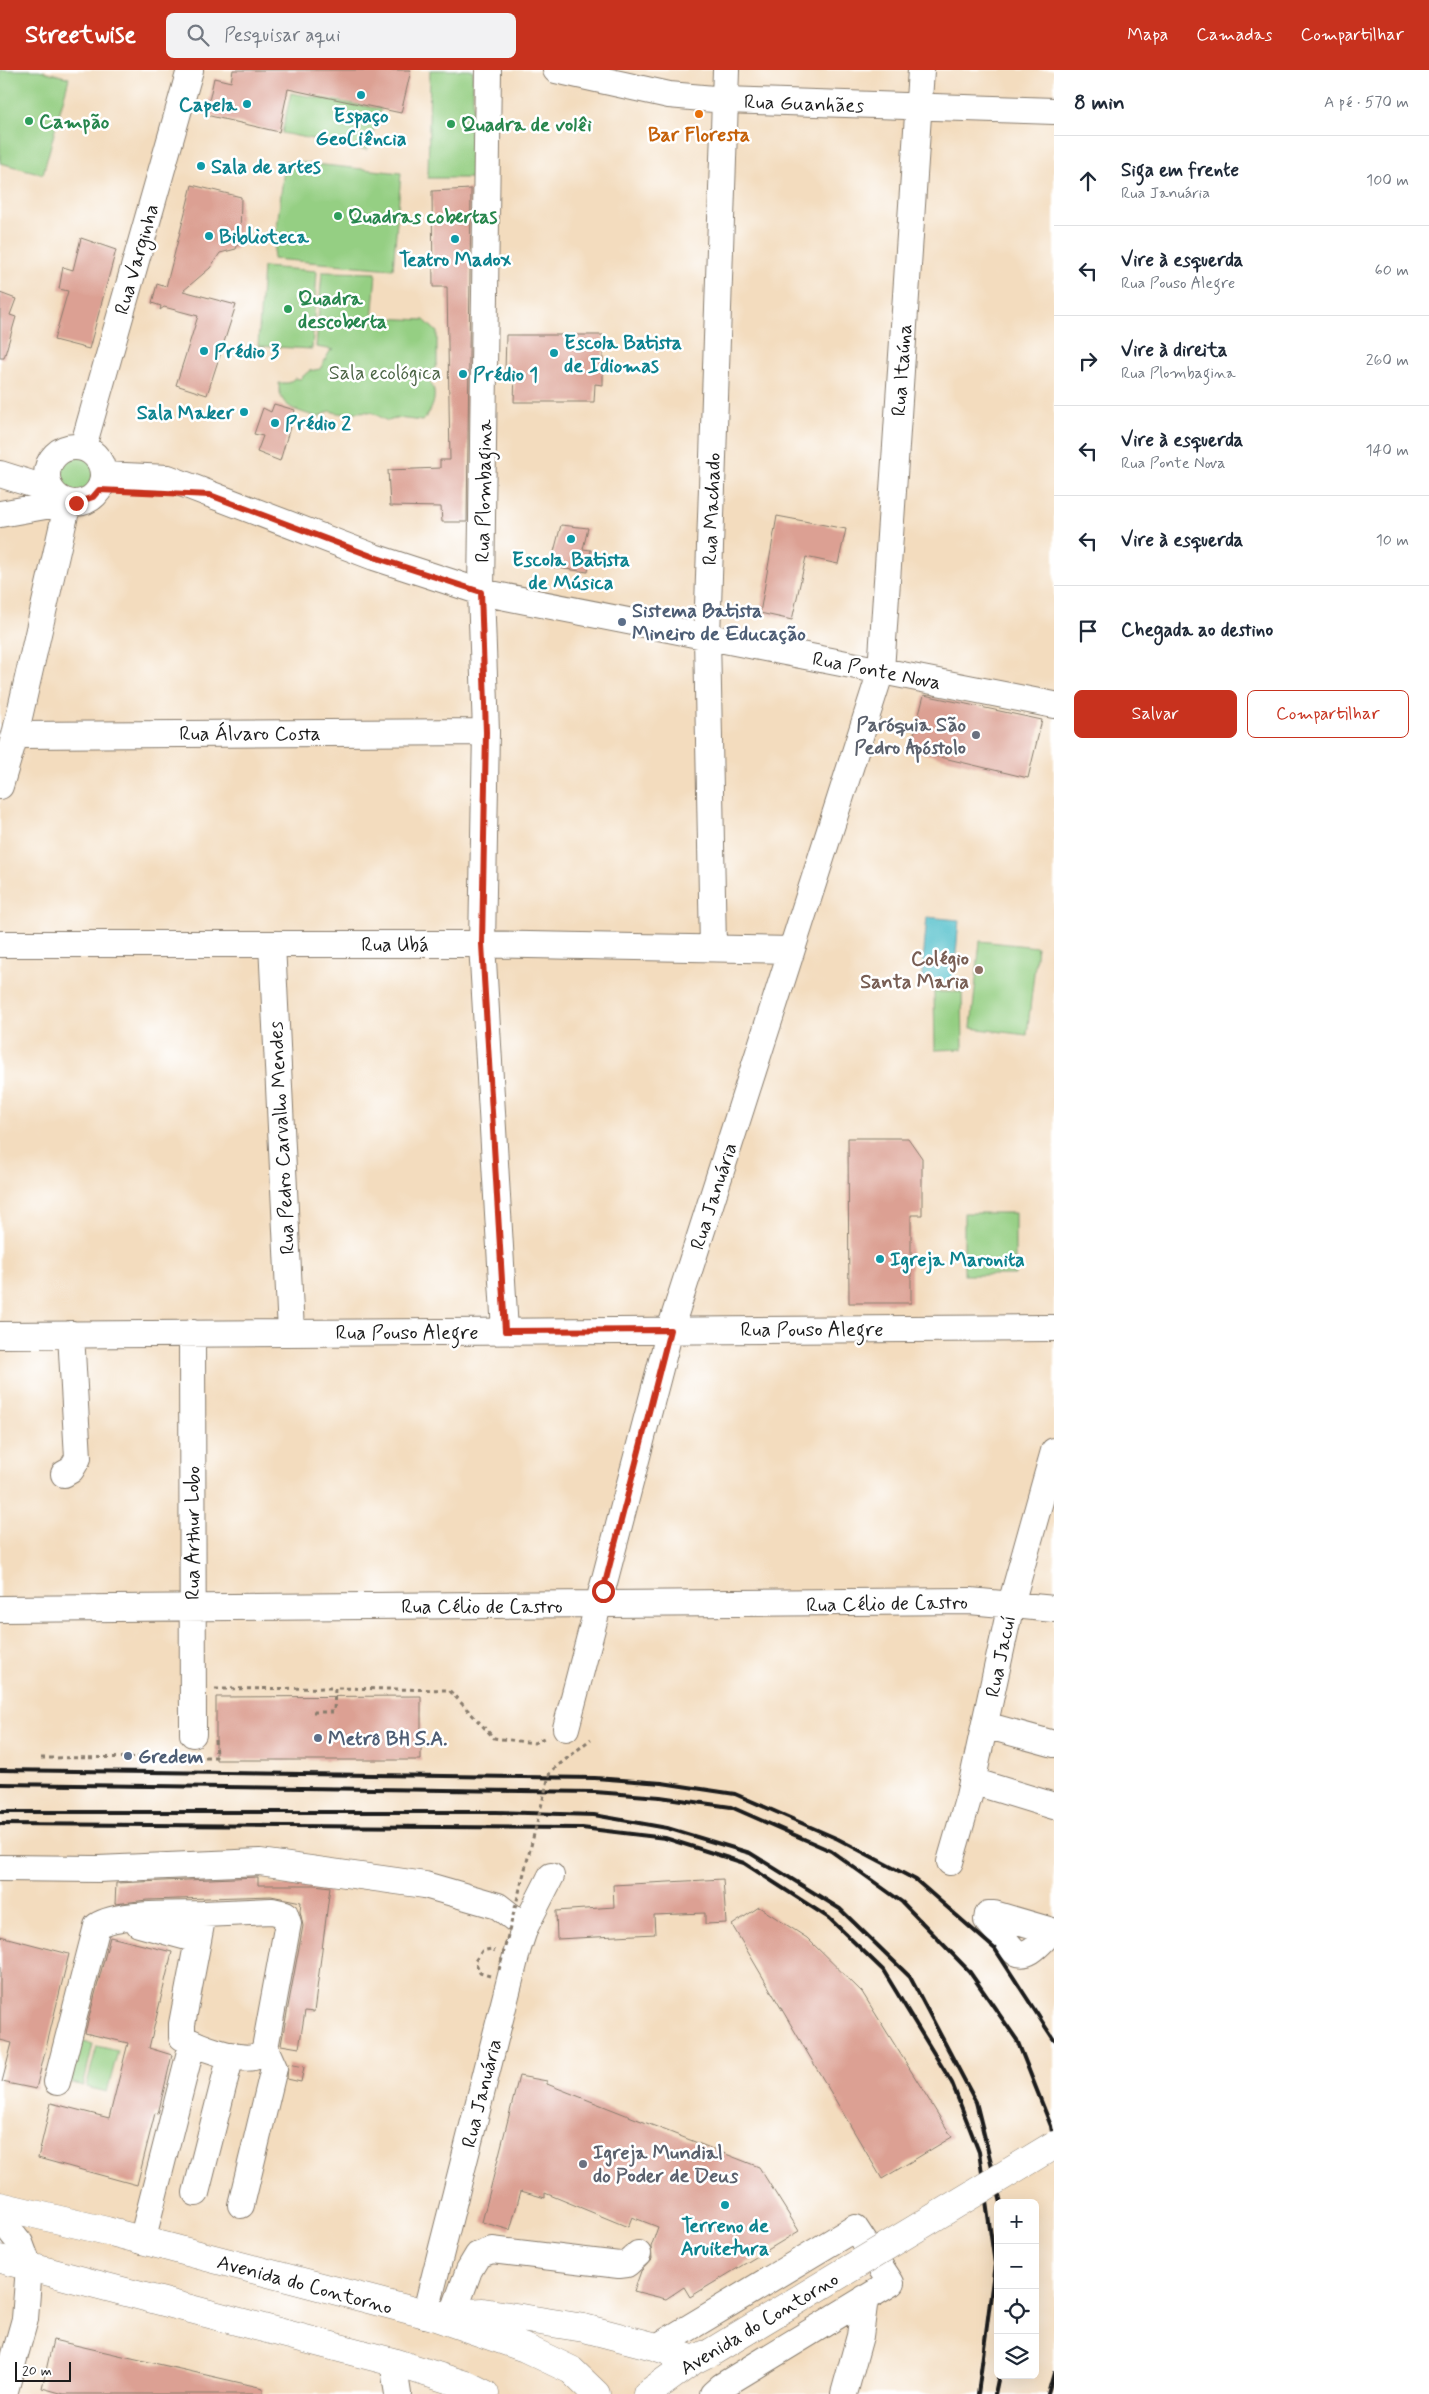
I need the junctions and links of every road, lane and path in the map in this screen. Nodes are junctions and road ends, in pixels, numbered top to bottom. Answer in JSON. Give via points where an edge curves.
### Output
{"nodes":[{"id":1,"x":190,"y":70,"type":"edge"},
{"id":2,"x":488,"y":70,"type":"edge"},
{"id":3,"x":556,"y":70,"type":"edge"},
{"id":4,"x":726,"y":70,"type":"edge"},
{"id":5,"x":921,"y":70,"type":"edge"},
{"id":6,"x":725,"y":100,"type":"junction"},
{"id":7,"x":919,"y":108,"type":"junction"},
{"id":8,"x":1054,"y":111,"type":"edge"},
{"id":9,"x":83,"y":447,"type":"junction"},
{"id":10,"x":0,"y":462,"type":"edge"},
{"id":11,"x":0,"y":474,"type":"edge"},
{"id":12,"x":101,"y":482,"type":"junction"},
{"id":13,"x":55,"y":487,"type":"junction"},
{"id":14,"x":0,"y":514,"type":"edge"},
{"id":15,"x":481,"y":592,"type":"junction"},
{"id":16,"x":707,"y":636,"type":"junction"},
{"id":17,"x":881,"y":671,"type":"junction"},
{"id":18,"x":1054,"y":705,"type":"edge"},
{"id":19,"x":486,"y":732,"type":"junction"},
{"id":20,"x":15,"y":735,"type":"junction"},
{"id":21,"x":0,"y":786,"type":"edge"},
{"id":22,"x":0,"y":944,"type":"edge"},
{"id":23,"x":272,"y":944,"type":"junction"},
{"id":24,"x":482,"y":944,"type":"junction"},
{"id":25,"x":713,"y":948,"type":"junction"},
{"id":26,"x":791,"y":950,"type":"junction"},
{"id":27,"x":1054,"y":1328,"type":"edge"},
{"id":28,"x":670,"y":1330,"type":"junction"},
{"id":29,"x":505,"y":1331,"type":"junction"},
{"id":30,"x":291,"y":1332,"type":"junction"},
{"id":31,"x":192,"y":1333,"type":"junction"},
{"id":32,"x":71,"y":1334,"type":"junction"},
{"id":33,"x":0,"y":1335,"type":"edge"},
{"id":34,"x":1054,"y":1452,"type":"edge"},
{"id":35,"x":64,"y":1474,"type":"dead end"},
{"id":36,"x":1011,"y":1604,"type":"junction"},
{"id":37,"x":192,"y":1606,"type":"junction"},
{"id":38,"x":599,"y":1606,"type":"junction"},
{"id":39,"x":0,"y":1609,"type":"edge"},
{"id":40,"x":1054,"y":1609,"type":"edge"},
{"id":41,"x":313,"y":1712,"type":"dead end"},
{"id":42,"x":985,"y":1725,"type":"junction"},
{"id":43,"x":566,"y":1728,"type":"joint"},
{"id":44,"x":194,"y":1734,"type":"dead end"},
{"id":45,"x":591,"y":1739,"type":"dead end"},
{"id":46,"x":1054,"y":1744,"type":"edge"},
{"id":47,"x":972,"y":1781,"type":"junction"},
{"id":48,"x":1054,"y":1806,"type":"edge"},
{"id":49,"x":950,"y":1862,"type":"dead end"},
{"id":50,"x":0,"y":1868,"type":"edge"},
{"id":51,"x":551,"y":1876,"type":"dead end"},
{"id":52,"x":203,"y":1914,"type":"junction"},
{"id":53,"x":119,"y":1919,"type":"junction"},
{"id":54,"x":525,"y":1927,"type":"junction"},
{"id":55,"x":198,"y":1940,"type":"junction"},
{"id":56,"x":499,"y":1970,"type":"dead end"},
{"id":57,"x":192,"y":2044,"type":"junction"},
{"id":58,"x":266,"y":2048,"type":"junction"},
{"id":59,"x":231,"y":2055,"type":"junction"},
{"id":60,"x":57,"y":2082,"type":"dead end"},
{"id":61,"x":1054,"y":2145,"type":"edge"},
{"id":62,"x":196,"y":2193,"type":"dead end"},
{"id":63,"x":241,"y":2204,"type":"dead end"},
{"id":64,"x":0,"y":2206,"type":"edge"},
{"id":65,"x":0,"y":2218,"type":"edge"},
{"id":66,"x":142,"y":2241,"type":"junction"},
{"id":67,"x":638,"y":2254,"type":"dead end"},
{"id":68,"x":0,"y":2260,"type":"edge"},
{"id":69,"x":29,"y":2267,"type":"junction"},
{"id":70,"x":865,"y":2298,"type":"junction"},
{"id":71,"x":437,"y":2315,"type":"junction"},
{"id":72,"x":657,"y":2347,"type":"junction"},
{"id":73,"x":702,"y":2356,"type":"junction"},
{"id":74,"x":393,"y":2362,"type":"junction"},
{"id":75,"x":4,"y":2394,"type":"edge"},
{"id":76,"x":398,"y":2394,"type":"edge"},
{"id":77,"x":485,"y":2394,"type":"edge"},
{"id":78,"x":596,"y":2394,"type":"edge"},
{"id":79,"x":647,"y":2394,"type":"edge"},
{"id":80,"x":713,"y":2394,"type":"edge"},
{"id":81,"x":844,"y":2394,"type":"edge"}],
"edges":[{"from":1,"to":9,"type":"street","name":"Rua Varginha"},
{"from":2,"to":15,"type":"street","name":"Rua Plombagina"},
{"from":3,"to":6,"type":"street","name":"Rua Guanhães","via":[[669,95]]},
{"from":4,"to":6,"type":"street","name":"Rua Machado"},
{"from":5,"to":7,"type":"street","name":"Rua Itaúna"},
{"from":6,"to":7,"type":"street","name":"Rua Guanhães"},
{"from":6,"to":16,"type":"street","name":"Rua Machado"},
{"from":7,"to":8,"type":"street","name":"Rua Guanhães"},
{"from":7,"to":17,"type":"street","name":"Rua Itaúna"},
{"from":9,"to":12,"type":"street","via":[[97,458]]},
{"from":9,"to":13,"type":"street","via":[[60,450],[49,462]]},
{"from":10,"to":13,"type":"street","via":[[16,462]]},
{"from":11,"to":13,"type":"street"},
{"from":12,"to":13,"type":"street","via":[[85,501]]},
{"from":12,"to":15,"type":"street","name":"Rua Ponte Nova","via":[[210,495],[374,557]]},
{"from":13,"to":14,"type":"street"},
{"from":13,"to":20,"type":"street"},
{"from":15,"to":16,"type":"street","name":"Rua Ponte Nova"},
{"from":15,"to":19,"type":"street","name":"Rua Plombagina"},
{"from":16,"to":17,"type":"street","name":"Rua Ponte Nova"},
{"from":16,"to":25,"type":"street","name":"Rua Machado"},
{"from":17,"to":18,"type":"street","name":"Rua Ponte Nova"},
{"from":17,"to":26,"type":"street","name":"Rua Januária"},
{"from":19,"to":20,"type":"street","name":"Rua Álvaro Costa"},
{"from":19,"to":24,"type":"street","name":"Rua Plombagina"},
{"from":20,"to":21,"type":"street"},
{"from":22,"to":23,"type":"street","name":"Rua Ubá"},
{"from":23,"to":24,"type":"street","name":"Rua Ubá"},
{"from":23,"to":30,"type":"street","name":"Rua Pedro Carvalho Mendes"},
{"from":24,"to":25,"type":"street","name":"Rua Ubá"},
{"from":24,"to":29,"type":"street","name":"Rua Plombagina"},
{"from":25,"to":26,"type":"street","name":"Rua Ubá"},
{"from":26,"to":28,"type":"street","name":"Rua Januária"},
{"from":27,"to":28,"type":"street","name":"Rua Pouso Alegre"},
{"from":28,"to":29,"type":"street","name":"Rua Pouso Alegre"},
{"from":28,"to":38,"type":"street","name":"Rua Januária"},
{"from":29,"to":30,"type":"street","name":"Rua Pouso Alegre"},
{"from":30,"to":31,"type":"street","name":"Rua Pouso Alegre"},
{"from":31,"to":32,"type":"street","name":"Rua Pouso Alegre"},
{"from":31,"to":37,"type":"street","name":"Rua Arthur Lobo"},
{"from":32,"to":33,"type":"street","name":"Rua Pouso Alegre"},
{"from":32,"to":35,"type":"street","via":[[78,1458],[71,1470]]},
{"from":34,"to":36,"type":"street","name":"Rua Jacuí"},
{"from":36,"to":38,"type":"street","name":"Rua Célio de Castro"},
{"from":36,"to":40,"type":"street","name":"Rua Célio de Castro"},
{"from":36,"to":42,"type":"street","name":"Rua Jacuí"},
{"from":37,"to":38,"type":"street","name":"Rua Célio de Castro"},
{"from":37,"to":39,"type":"street","name":"Rua Célio de Castro"},
{"from":37,"to":44,"type":"street","name":"Rua Arthur Lobo"},
{"from":38,"to":43,"type":"street","name":"Rua Januária"},
{"from":41,"to":43,"type":"path","via":[[334,1712],[335,1688],[449,1690],[494,1738],[534,1743]]},
{"from":42,"to":46,"type":"street"},
{"from":42,"to":47,"type":"street","name":"Rua Jacuí"},
{"from":45,"to":56,"type":"path","bridge":true,"via":[[550,1772]]},
{"from":47,"to":48,"type":"street"},
{"from":47,"to":49,"type":"street","name":"Rua Jacuí"},
{"from":50,"to":54,"type":"street","via":[[98,1869],[260,1862],[425,1885],[498,1906]]},
{"from":51,"to":54,"type":"street","name":"Rua Januária"},
{"from":52,"to":53,"type":"street"},
{"from":52,"to":55,"type":"street"},
{"from":52,"to":58,"type":"street","via":[[272,1911],[285,1914],[288,1924]]},
{"from":53,"to":55,"type":"street"},
{"from":53,"to":60,"type":"street","via":[[106,1920],[97,1926]]},
{"from":54,"to":71,"type":"street","name":"Rua Januária"},
{"from":55,"to":57,"type":"street","via":[[182,2024],[182,2037]]},
{"from":57,"to":59,"type":"street"},
{"from":57,"to":66,"type":"street"},
{"from":58,"to":59,"type":"street","via":[[259,2056]]},
{"from":58,"to":63,"type":"street","via":[[274,2068]]},
{"from":59,"to":62,"type":"street"},
{"from":61,"to":73,"type":"main road","name":"Avenida do Contorno","bridge":true},
{"from":64,"to":66,"type":"main road","name":"Avenida do Contorno"},
{"from":65,"to":69,"type":"street","via":[[20,2243]]},
{"from":66,"to":71,"type":"main road","name":"Avenida do Contorno"},
{"from":67,"to":71,"type":"street","via":[[627,2264],[619,2265],[492,2250],[478,2255]]},
{"from":68,"to":69,"type":"main road"},
{"from":69,"to":74,"type":"main road"},
{"from":69,"to":75,"type":"street","via":[[25,2319]]},
{"from":70,"to":72,"type":"street","name":"Avenida do Contorno","via":[[891,2283],[855,2228]]},
{"from":70,"to":80,"type":"street","name":"Avenida do Contorno"},
{"from":70,"to":81,"type":"street","via":[[860,2336]]},
{"from":71,"to":72,"type":"main road","via":[[483,2312],[566,2325]]},
{"from":71,"to":78,"type":"main road","name":"Avenida do Contorno","via":[[525,2348],[572,2370]]},
{"from":72,"to":73,"type":"main road"},
{"from":73,"to":79,"type":"main road","name":"Avenida do Contorno"},
{"from":74,"to":76,"type":"street"},
{"from":74,"to":77,"type":"main road"}]}
